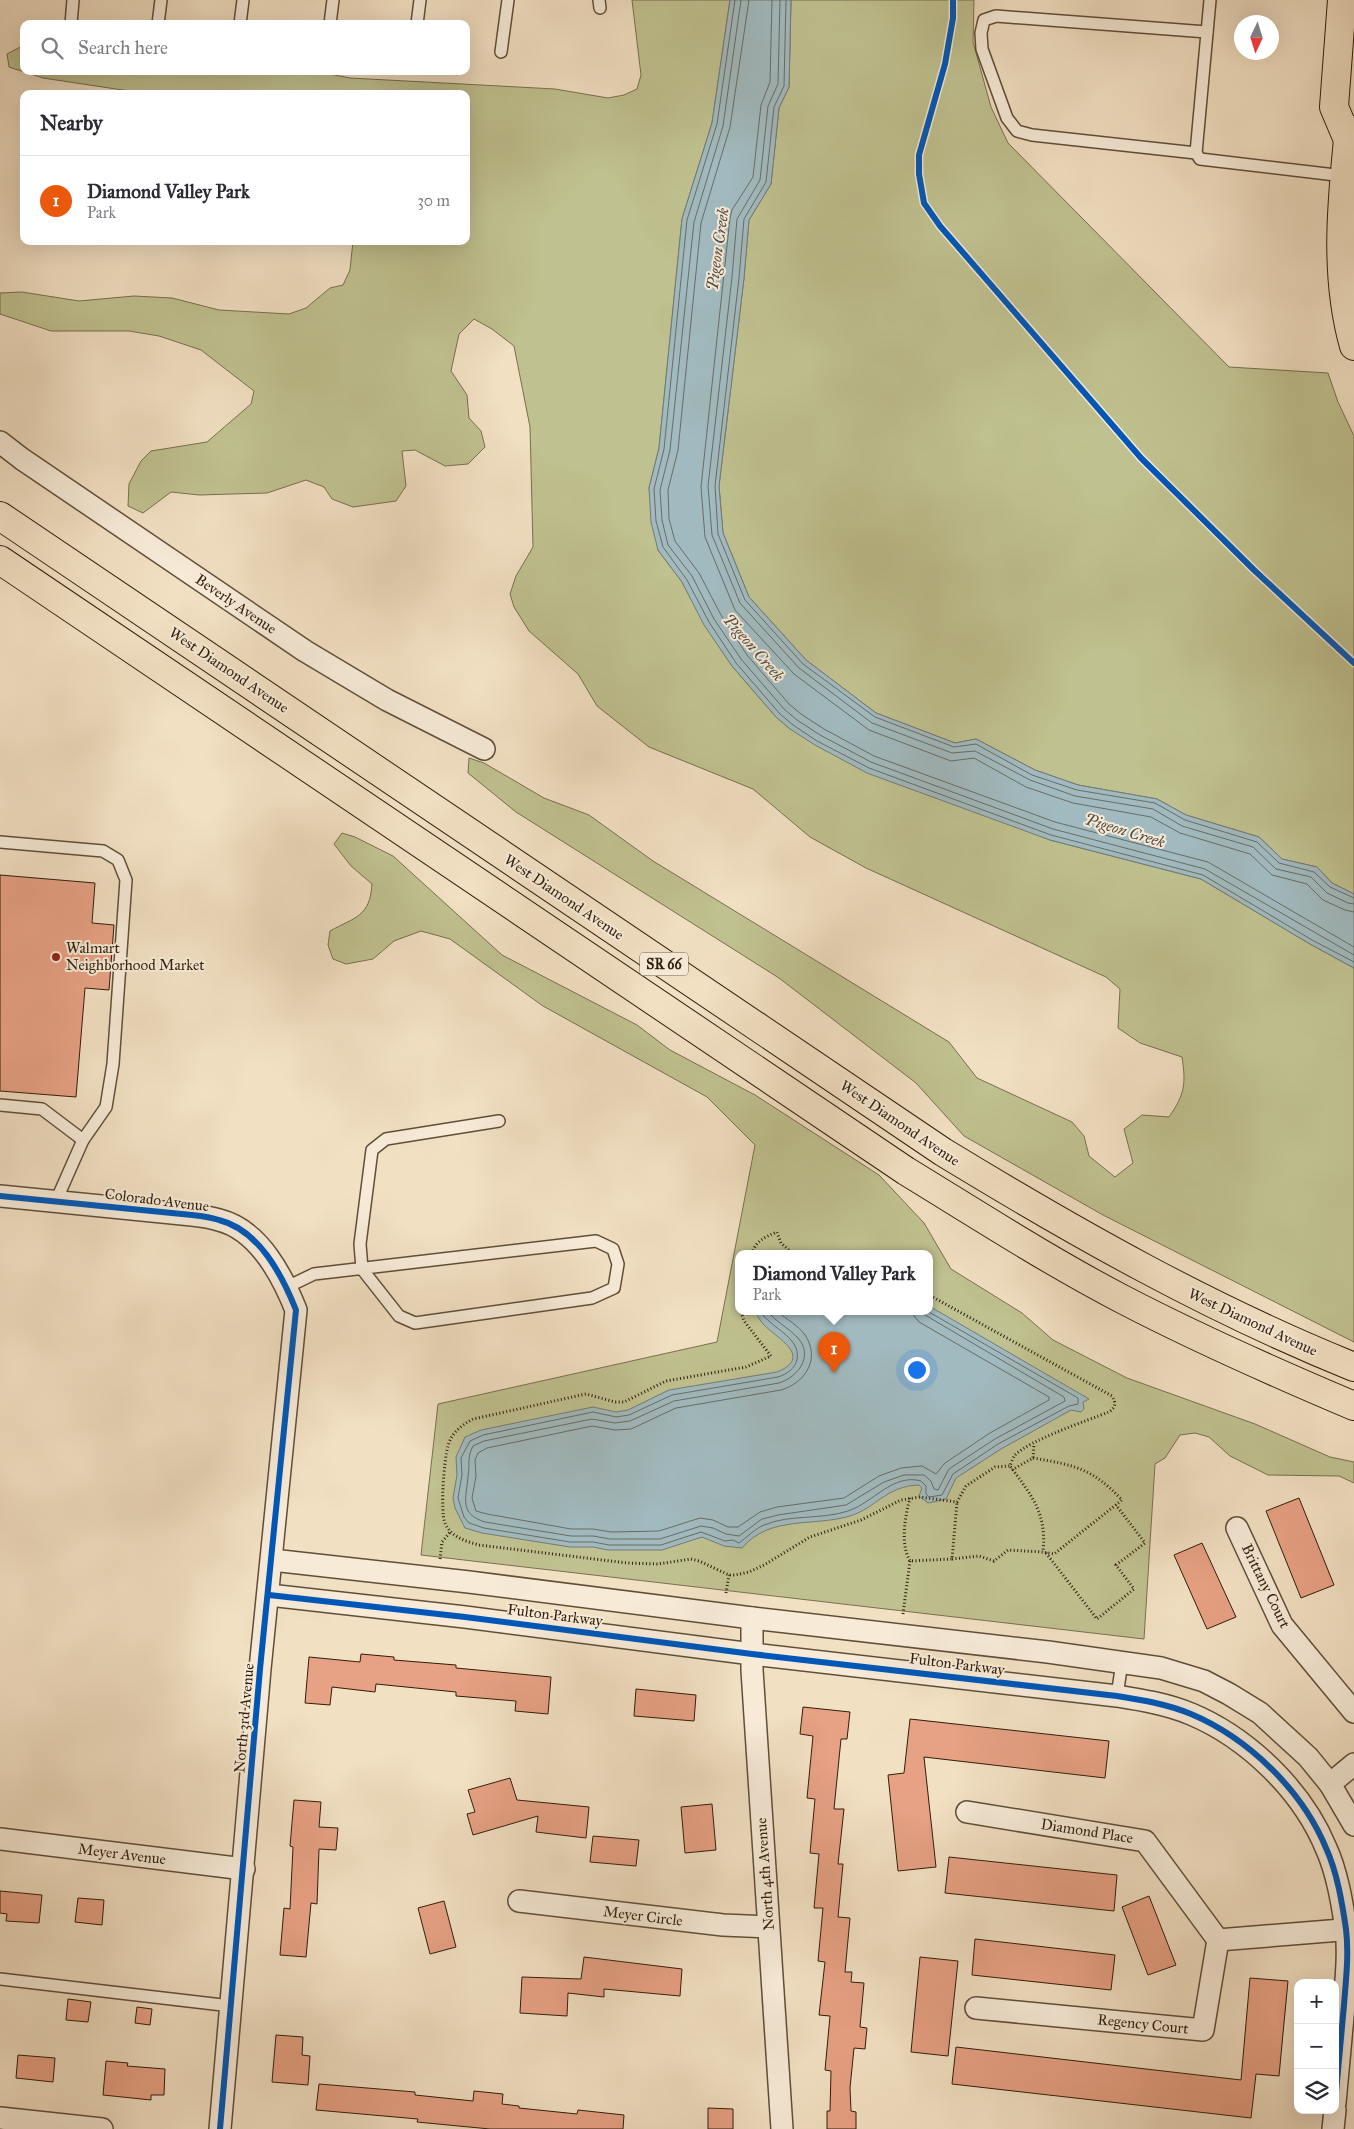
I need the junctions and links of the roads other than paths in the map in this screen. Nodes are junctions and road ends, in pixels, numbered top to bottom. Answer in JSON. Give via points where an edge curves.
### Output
{"nodes":[{"id":1,"x":73,"y":0,"type":"edge"},
{"id":2,"x":161,"y":0,"type":"edge"},
{"id":3,"x":243,"y":0,"type":"edge"},
{"id":4,"x":333,"y":0,"type":"edge"},
{"id":5,"x":420,"y":0,"type":"edge"},
{"id":6,"x":508,"y":0,"type":"edge"},
{"id":7,"x":1210,"y":0,"type":"edge"},
{"id":8,"x":1342,"y":0,"type":"edge"},
{"id":9,"x":71,"y":20,"type":"edge"},
{"id":10,"x":158,"y":20,"type":"edge"},
{"id":11,"x":240,"y":20,"type":"edge"},
{"id":12,"x":330,"y":20,"type":"edge"},
{"id":13,"x":418,"y":20,"type":"edge"},
{"id":14,"x":1207,"y":32,"type":"junction"},
{"id":15,"x":501,"y":52,"type":"dead end"},
{"id":16,"x":1351,"y":135,"type":"edge"},
{"id":17,"x":1196,"y":153,"type":"junction"},
{"id":18,"x":1344,"y":176,"type":"junction"},
{"id":19,"x":1354,"y":346,"type":"edge"},
{"id":20,"x":0,"y":442,"type":"edge"},
{"id":21,"x":0,"y":516,"type":"edge"},
{"id":22,"x":0,"y":560,"type":"edge"},
{"id":23,"x":484,"y":749,"type":"dead end"},
{"id":24,"x":0,"y":842,"type":"edge"},
{"id":25,"x":0,"y":1105,"type":"edge"},
{"id":26,"x":499,"y":1121,"type":"dead end"},
{"id":27,"x":83,"y":1140,"type":"junction"},
{"id":28,"x":0,"y":1196,"type":"edge"},
{"id":29,"x":56,"y":1201,"type":"junction"},
{"id":30,"x":362,"y":1268,"type":"junction"},
{"id":31,"x":287,"y":1287,"type":"junction"},
{"id":32,"x":296,"y":1310,"type":"joint"},
{"id":33,"x":1354,"y":1367,"type":"edge"},
{"id":34,"x":1354,"y":1406,"type":"edge"},
{"id":35,"x":1237,"y":1528,"type":"dead end"},
{"id":36,"x":272,"y":1560,"type":"junction"},
{"id":37,"x":269,"y":1595,"type":"junction"},
{"id":38,"x":752,"y":1618,"type":"junction"},
{"id":39,"x":752,"y":1654,"type":"junction"},
{"id":40,"x":1122,"y":1662,"type":"junction"},
{"id":41,"x":1117,"y":1696,"type":"junction"},
{"id":42,"x":1354,"y":1712,"type":"edge"},
{"id":43,"x":1354,"y":1764,"type":"edge"},
{"id":44,"x":1330,"y":1784,"type":"junction"},
{"id":45,"x":967,"y":1812,"type":"dead end"},
{"id":46,"x":1354,"y":1825,"type":"edge"},
{"id":47,"x":0,"y":1839,"type":"edge"},
{"id":48,"x":244,"y":1869,"type":"junction"},
{"id":49,"x":519,"y":1901,"type":"dead end"},
{"id":50,"x":768,"y":1927,"type":"junction"},
{"id":51,"x":1350,"y":1929,"type":"edge"},
{"id":52,"x":1218,"y":1940,"type":"junction"},
{"id":53,"x":0,"y":1979,"type":"edge"},
{"id":54,"x":231,"y":2006,"type":"junction"},
{"id":55,"x":976,"y":2008,"type":"dead end"},
{"id":56,"x":1338,"y":2069,"type":"edge"},
{"id":57,"x":1335,"y":2114,"type":"edge"},
{"id":58,"x":0,"y":2118,"type":"edge"},
{"id":59,"x":102,"y":2129,"type":"edge"},
{"id":60,"x":220,"y":2129,"type":"edge"},
{"id":61,"x":782,"y":2129,"type":"edge"},
{"id":62,"x":1333,"y":2129,"type":"edge"}],
"edges":[{"from":1,"to":9,"type":"lane"},
{"from":2,"to":10,"type":"lane"},
{"from":3,"to":11,"type":"lane"},
{"from":4,"to":12,"type":"lane"},
{"from":5,"to":13,"type":"lane"},
{"from":6,"to":15,"type":"lane"},
{"from":7,"to":14,"type":"lane"},
{"from":8,"to":16,"type":"main road","via":[[1334,107]]},
{"from":14,"to":17,"type":"lane"},
{"from":14,"to":17,"type":"lane","via":[[996,16],[984,20],[981,33],[982,49],[1007,118],[1017,131]]},
{"from":16,"to":18,"type":"main road"},
{"from":17,"to":18,"type":"lane","via":[[1200,159]]},
{"from":18,"to":19,"type":"main road","via":[[1340,236],[1342,276],[1344,304]]},
{"from":20,"to":23,"type":"street","name":"Beverly Avenue","via":[[305,651],[387,700]]},
{"from":21,"to":33,"type":"main road","name":"West Diamond Avenue","number":"SR 66","via":[[943,1152],[1054,1220],[1150,1273]]},
{"from":22,"to":34,"type":"main road","number":"SR 66","via":[[930,1186],[1026,1246],[1124,1300],[1258,1365]]},
{"from":24,"to":27,"type":"lane","via":[[103,851],[118,860],[126,880],[113,1064],[106,1107]]},
{"from":25,"to":27,"type":"lane","via":[[42,1109]]},
{"from":26,"to":30,"type":"lane","via":[[386,1139],[372,1150],[360,1244]]},
{"from":27,"to":29,"type":"lane"},
{"from":28,"to":29,"type":"street","name":"Colorado Avenue"},
{"from":29,"to":31,"type":"street","name":"Colorado Avenue","via":[[220,1220],[250,1236],[270,1258]]},
{"from":30,"to":30,"type":"lane","via":[[596,1241],[613,1249],[618,1264],[614,1288],[592,1298],[415,1323],[399,1316]]},
{"from":30,"to":31,"type":"lane","via":[[314,1274]]},
{"from":31,"to":32,"type":"street","name":"Colorado Avenue"},
{"from":32,"to":36,"type":"street","name":"North 3rd Avenue"},
{"from":35,"to":42,"type":"street","name":"Brittany Court","via":[[1282,1625]]},
{"from":36,"to":37,"type":"street","name":"North 3rd Avenue"},
{"from":36,"to":38,"type":"street","name":"Fulton Parkway"},
{"from":37,"to":39,"type":"street","name":"Fulton Parkway"},
{"from":37,"to":48,"type":"street","name":"North 3rd Avenue"},
{"from":38,"to":39,"type":"street","name":"North 4th Avenue"},
{"from":38,"to":40,"type":"street","name":"Fulton Parkway"},
{"from":39,"to":41,"type":"street","name":"Fulton Parkway"},
{"from":39,"to":50,"type":"street","name":"North 4th Avenue"},
{"from":40,"to":41,"type":"lane"},
{"from":40,"to":44,"type":"street","name":"Fulton Parkway","via":[[1161,1668],[1204,1681],[1229,1694],[1260,1713],[1308,1758]]},
{"from":41,"to":51,"type":"street","name":"Fulton Parkway","via":[[1152,1702],[1212,1724],[1239,1742],[1282,1782],[1301,1805],[1326,1848]]},
{"from":43,"to":44,"type":"street"},
{"from":44,"to":46,"type":"street","name":"Fulton Parkway"},
{"from":45,"to":52,"type":"street","name":"Diamond Place","via":[[1145,1841]]},
{"from":47,"to":48,"type":"street","name":"Meyer Avenue"},
{"from":48,"to":54,"type":"street","name":"North 3rd Avenue"},
{"from":49,"to":50,"type":"street","name":"Meyer Circle","via":[[724,1925]]},
{"from":50,"to":61,"type":"street","name":"North 4th Avenue"},
{"from":51,"to":52,"type":"street"},
{"from":51,"to":56,"type":"street","name":"Fulton Parkway"},
{"from":52,"to":55,"type":"street","name":"Regency Court","via":[[1203,2030]]},
{"from":53,"to":54,"type":"lane"},
{"from":54,"to":60,"type":"street","name":"North 3rd Avenue"},
{"from":57,"to":62,"type":"street"},
{"from":58,"to":59,"type":"street"}]}
